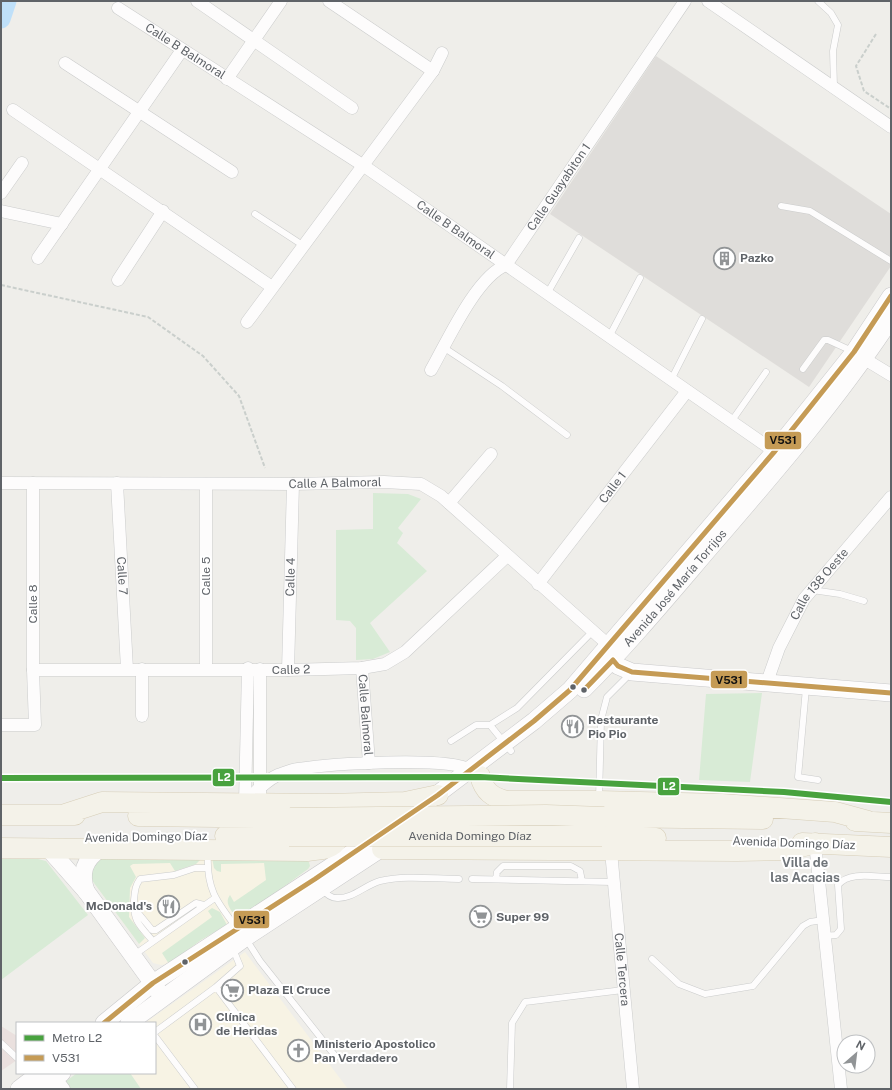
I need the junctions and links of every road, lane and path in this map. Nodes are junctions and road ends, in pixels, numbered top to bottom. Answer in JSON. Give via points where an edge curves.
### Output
{"nodes":[{"id":1,"x":197,"y":1,"type":"edge"},
{"id":2,"x":281,"y":1,"type":"edge"},
{"id":3,"x":329,"y":1,"type":"edge"},
{"id":4,"x":685,"y":1,"type":"edge"},
{"id":5,"x":708,"y":1,"type":"edge"},
{"id":6,"x":818,"y":1,"type":"edge"},
{"id":7,"x":118,"y":8,"type":"dead end"},
{"id":8,"x":876,"y":34,"type":"dead end"},
{"id":9,"x":254,"y":40,"type":"junction"},
{"id":10,"x":182,"y":50,"type":"junction"},
{"id":11,"x":442,"y":53,"type":"dead end"},
{"id":12,"x":65,"y":63,"type":"dead end"},
{"id":13,"x":434,"y":71,"type":"junction"},
{"id":14,"x":227,"y":79,"type":"junction"},
{"id":15,"x":834,"y":87,"type":"junction"},
{"id":16,"x":352,"y":108,"type":"dead end"},
{"id":17,"x":891,"y":109,"type":"edge"},
{"id":18,"x":13,"y":110,"type":"dead end"},
{"id":19,"x":139,"y":112,"type":"junction"},
{"id":20,"x":891,"y":127,"type":"edge"},
{"id":21,"x":22,"y":163,"type":"dead end"},
{"id":22,"x":364,"y":166,"type":"junction"},
{"id":23,"x":100,"y":169,"type":"junction"},
{"id":24,"x":232,"y":172,"type":"dead end"},
{"id":25,"x":1,"y":193,"type":"edge"},
{"id":26,"x":782,"y":206,"type":"dead end"},
{"id":27,"x":1,"y":211,"type":"edge"},
{"id":28,"x":163,"y":211,"type":"junction"},
{"id":29,"x":256,"y":214,"type":"dead end"},
{"id":30,"x":62,"y":224,"type":"junction"},
{"id":31,"x":578,"y":238,"type":"dead end"},
{"id":32,"x":304,"y":246,"type":"junction"},
{"id":33,"x":38,"y":258,"type":"dead end"},
{"id":34,"x":891,"y":261,"type":"edge"},
{"id":35,"x":506,"y":265,"type":"junction"},
{"id":36,"x":640,"y":278,"type":"dead end"},
{"id":37,"x":118,"y":280,"type":"dead end"},
{"id":38,"x":1,"y":285,"type":"edge"},
{"id":39,"x":272,"y":287,"type":"junction"},
{"id":40,"x":547,"y":294,"type":"junction"},
{"id":41,"x":891,"y":296,"type":"edge"},
{"id":42,"x":891,"y":318,"type":"edge"},
{"id":43,"x":702,"y":319,"type":"dead end"},
{"id":44,"x":248,"y":322,"type":"dead end"},
{"id":45,"x":609,"y":337,"type":"junction"},
{"id":46,"x":443,"y":347,"type":"junction"},
{"id":47,"x":859,"y":355,"type":"junction"},
{"id":48,"x":803,"y":369,"type":"dead end"},
{"id":49,"x":431,"y":370,"type":"dead end"},
{"id":50,"x":766,"y":372,"type":"dead end"},
{"id":51,"x":891,"y":375,"type":"edge"},
{"id":52,"x":671,"y":380,"type":"junction"},
{"id":53,"x":687,"y":391,"type":"junction"},
{"id":54,"x":731,"y":422,"type":"junction"},
{"id":55,"x":567,"y":435,"type":"dead end"},
{"id":56,"x":491,"y":454,"type":"dead end"},
{"id":57,"x":781,"y":456,"type":"junction"},
{"id":58,"x":265,"y":468,"type":"dead end"},
{"id":59,"x":1,"y":483,"type":"edge"},
{"id":60,"x":33,"y":483,"type":"junction"},
{"id":61,"x":117,"y":483,"type":"junction"},
{"id":62,"x":206,"y":484,"type":"junction"},
{"id":63,"x":293,"y":484,"type":"junction"},
{"id":64,"x":891,"y":497,"type":"edge"},
{"id":65,"x":449,"y":503,"type":"junction"},
{"id":66,"x":507,"y":556,"type":"junction"},
{"id":67,"x":538,"y":584,"type":"junction"},
{"id":68,"x":812,"y":590,"type":"junction"},
{"id":69,"x":864,"y":601,"type":"dead end"},
{"id":70,"x":593,"y":631,"type":"junction"},
{"id":71,"x":610,"y":654,"type":"junction"},
{"id":72,"x":206,"y":668,"type":"junction"},
{"id":73,"x":248,"y":668,"type":"junction"},
{"id":74,"x":362,"y":668,"type":"junction"},
{"id":75,"x":127,"y":669,"type":"junction"},
{"id":76,"x":142,"y":669,"type":"junction"},
{"id":77,"x":260,"y":669,"type":"junction"},
{"id":78,"x":33,"y":670,"type":"junction"},
{"id":79,"x":288,"y":670,"type":"junction"},
{"id":80,"x":632,"y":672,"type":"junction"},
{"id":81,"x":768,"y":682,"type":"junction"},
{"id":82,"x":806,"y":686,"type":"junction"},
{"id":83,"x":891,"y":693,"type":"edge"},
{"id":84,"x":142,"y":716,"type":"dead end"},
{"id":85,"x":1,"y":725,"type":"edge"},
{"id":86,"x":490,"y":725,"type":"junction"},
{"id":87,"x":451,"y":741,"type":"dead end"},
{"id":88,"x":508,"y":747,"type":"junction"},
{"id":89,"x":369,"y":763,"type":"junction"},
{"id":90,"x":475,"y":773,"type":"junction"},
{"id":91,"x":818,"y":780,"type":"dead end"},
{"id":92,"x":438,"y":795,"type":"junction"},
{"id":93,"x":255,"y":798,"type":"junction"},
{"id":94,"x":508,"y":802,"type":"junction"},
{"id":95,"x":325,"y":804,"type":"junction"},
{"id":96,"x":1,"y":815,"type":"edge"},
{"id":97,"x":62,"y":815,"type":"junction"},
{"id":98,"x":891,"y":823,"type":"edge"},
{"id":99,"x":604,"y":826,"type":"junction"},
{"id":100,"x":290,"y":827,"type":"junction"},
{"id":101,"x":1,"y":839,"type":"edge"},
{"id":102,"x":815,"y":843,"type":"junction"},
{"id":103,"x":891,"y":847,"type":"edge"},
{"id":104,"x":1,"y":848,"type":"edge"},
{"id":105,"x":48,"y":848,"type":"junction"},
{"id":106,"x":100,"y":849,"type":"junction"},
{"id":107,"x":382,"y":849,"type":"junction"},
{"id":108,"x":308,"y":851,"type":"junction"},
{"id":109,"x":506,"y":851,"type":"junction"},
{"id":110,"x":207,"y":859,"type":"junction"},
{"id":111,"x":891,"y":877,"type":"edge"},
{"id":112,"x":459,"y":879,"type":"dead end"},
{"id":113,"x":472,"y":879,"type":"dead end"},
{"id":114,"x":496,"y":879,"type":"junction"},
{"id":115,"x":582,"y":881,"type":"junction"},
{"id":116,"x":612,"y":882,"type":"junction"},
{"id":117,"x":318,"y":884,"type":"junction"},
{"id":118,"x":86,"y":891,"type":"junction"},
{"id":119,"x":214,"y":898,"type":"junction"},
{"id":120,"x":204,"y":906,"type":"junction"},
{"id":121,"x":134,"y":908,"type":"junction"},
{"id":122,"x":823,"y":920,"type":"junction"},
{"id":123,"x":824,"y":936,"type":"junction"},
{"id":124,"x":238,"y":938,"type":"junction"},
{"id":125,"x":153,"y":940,"type":"junction"},
{"id":126,"x":133,"y":956,"type":"junction"},
{"id":127,"x":652,"y":959,"type":"dead end"},
{"id":128,"x":153,"y":984,"type":"junction"},
{"id":129,"x":216,"y":986,"type":"junction"},
{"id":130,"x":623,"y":990,"type":"junction"},
{"id":131,"x":164,"y":998,"type":"junction"},
{"id":132,"x":133,"y":999,"type":"junction"},
{"id":133,"x":105,"y":1022,"type":"edge"},
{"id":134,"x":114,"y":1022,"type":"edge"},
{"id":135,"x":130,"y":1022,"type":"edge"},
{"id":136,"x":156,"y":1031,"type":"edge"},
{"id":137,"x":156,"y":1037,"type":"edge"},
{"id":138,"x":1,"y":1043,"type":"edge"},
{"id":139,"x":16,"y":1057,"type":"edge"},
{"id":140,"x":336,"y":1057,"type":"dead end"},
{"id":141,"x":48,"y":1078,"type":"edge"},
{"id":142,"x":19,"y":1089,"type":"edge"},
{"id":143,"x":195,"y":1089,"type":"edge"},
{"id":144,"x":293,"y":1089,"type":"edge"},
{"id":145,"x":510,"y":1089,"type":"edge"},
{"id":146,"x":633,"y":1089,"type":"edge"},
{"id":147,"x":840,"y":1089,"type":"edge"}],
"edges":[{"from":1,"to":9,"type":"street"},
{"from":2,"to":9,"type":"street"},
{"from":3,"to":13,"type":"street"},
{"from":4,"to":35,"type":"street","name":"Calle Guayabiton 1"},
{"from":5,"to":15,"type":"street"},
{"from":6,"to":15,"type":"lane","via":[[831,13],[838,25],[833,51]]},
{"from":7,"to":10,"type":"street","name":"Calle B Balmoral"},
{"from":8,"to":17,"type":"path","via":[[856,66],[864,91]]},
{"from":9,"to":14,"type":"street"},
{"from":9,"to":16,"type":"street"},
{"from":10,"to":14,"type":"street","name":"Calle B Balmoral"},
{"from":10,"to":19,"type":"street"},
{"from":11,"to":13,"type":"street"},
{"from":12,"to":19,"type":"street"},
{"from":13,"to":22,"type":"street"},
{"from":14,"to":22,"type":"street","name":"Calle B Balmoral"},
{"from":15,"to":20,"type":"street"},
{"from":18,"to":23,"type":"street"},
{"from":19,"to":23,"type":"street"},
{"from":19,"to":24,"type":"street"},
{"from":21,"to":25,"type":"street"},
{"from":22,"to":32,"type":"street"},
{"from":22,"to":35,"type":"street","name":"Calle B Balmoral"},
{"from":23,"to":28,"type":"street"},
{"from":23,"to":30,"type":"street"},
{"from":26,"to":34,"type":"lane","via":[[810,211]]},
{"from":27,"to":30,"type":"street"},
{"from":28,"to":37,"type":"street"},
{"from":28,"to":39,"type":"street"},
{"from":29,"to":32,"type":"lane"},
{"from":30,"to":33,"type":"street"},
{"from":31,"to":40,"type":"lane"},
{"from":32,"to":39,"type":"street"},
{"from":35,"to":40,"type":"street","name":"Calle B Balmoral"},
{"from":35,"to":46,"type":"street","name":"Calle Guayabiton 1","via":[[496,269],[484,283],[468,304]]},
{"from":36,"to":45,"type":"lane"},
{"from":38,"to":58,"type":"path","via":[[148,317],[203,356],[239,396]]},
{"from":39,"to":44,"type":"street"},
{"from":40,"to":45,"type":"street","name":"Calle B Balmoral"},
{"from":41,"to":47,"type":"main road","name":"Avenida José María Torrijos"},
{"from":42,"to":47,"type":"main road","name":"Avenida José María Torrijos"},
{"from":43,"to":52,"type":"lane"},
{"from":45,"to":52,"type":"street","name":"Calle B Balmoral"},
{"from":46,"to":49,"type":"street","name":"Calle Guayabiton 1"},
{"from":46,"to":55,"type":"lane","via":[[502,386]]},
{"from":47,"to":48,"type":"lane","via":[[824,340]]},
{"from":47,"to":51,"type":"street"},
{"from":47,"to":57,"type":"main road","name":"Avenida José María Torrijos"},
{"from":50,"to":54,"type":"lane"},
{"from":52,"to":53,"type":"street","name":"Calle B Balmoral"},
{"from":53,"to":54,"type":"street","name":"Calle B Balmoral"},
{"from":53,"to":67,"type":"street","name":"Calle 1"},
{"from":54,"to":57,"type":"street","name":"Calle B Balmoral"},
{"from":56,"to":65,"type":"street"},
{"from":57,"to":71,"type":"main road","name":"Avenida José María Torrijos"},
{"from":59,"to":60,"type":"street","name":"Calle A Balmoral"},
{"from":60,"to":61,"type":"street","name":"Calle A Balmoral"},
{"from":60,"to":78,"type":"street","name":"Calle 8"},
{"from":61,"to":62,"type":"street","name":"Calle A Balmoral"},
{"from":61,"to":75,"type":"street","name":"Calle 7"},
{"from":62,"to":63,"type":"street","name":"Calle A Balmoral"},
{"from":62,"to":72,"type":"street","name":"Calle 5"},
{"from":63,"to":65,"type":"street","name":"Calle A Balmoral","via":[[421,484]]},
{"from":63,"to":79,"type":"street","name":"Calle 4"},
{"from":64,"to":68,"type":"street","name":"Calle 138 Oeste"},
{"from":65,"to":66,"type":"street","name":"Calle A Balmoral"},
{"from":66,"to":67,"type":"street","name":"Calle A Balmoral"},
{"from":66,"to":74,"type":"street","name":"Calle 2","via":[[405,652],[385,664]]},
{"from":67,"to":70,"type":"street","name":"Calle A Balmoral"},
{"from":68,"to":69,"type":"lane"},
{"from":68,"to":81,"type":"street","name":"Calle 138 Oeste","via":[[791,622]]},
{"from":70,"to":71,"type":"street","name":"Calle A Balmoral","via":[[604,641]]},
{"from":70,"to":86,"type":"lane","via":[[517,708]]},
{"from":71,"to":80,"type":"main road","via":[[618,666]]},
{"from":71,"to":88,"type":"main road","name":"Avenida José María Torrijos","via":[[578,696],[541,728]]},
{"from":72,"to":73,"type":"street","name":"Calle 2"},
{"from":72,"to":76,"type":"street","name":"Calle 2"},
{"from":73,"to":77,"type":"street","name":"Calle 2"},
{"from":73,"to":93,"type":"street"},
{"from":74,"to":79,"type":"street","name":"Calle 2"},
{"from":74,"to":89,"type":"street","name":"Calle Balmoral"},
{"from":75,"to":76,"type":"street","name":"Calle 2"},
{"from":75,"to":78,"type":"street","name":"Calle 2"},
{"from":76,"to":84,"type":"street"},
{"from":77,"to":79,"type":"street","name":"Calle 2"},
{"from":77,"to":93,"type":"street"},
{"from":78,"to":85,"type":"street","name":"Calle 8","via":[[35,724]]},
{"from":80,"to":81,"type":"main road"},
{"from":80,"to":99,"type":"lane","via":[[607,697],[601,720]]},
{"from":81,"to":82,"type":"main road"},
{"from":82,"to":83,"type":"main road"},
{"from":82,"to":91,"type":"lane","via":[[798,777]]},
{"from":86,"to":87,"type":"lane","via":[[476,725]]},
{"from":86,"to":88,"type":"lane"},
{"from":88,"to":90,"type":"main road","name":"Avenida José María Torrijos"},
{"from":89,"to":90,"type":"street","via":[[457,764]]},
{"from":89,"to":93,"type":"street","via":[[296,769],[276,776]]},
{"from":90,"to":92,"type":"main road","name":"Avenida José María Torrijos"},
{"from":90,"to":94,"type":"main road","via":[[489,794],[498,800]]},
{"from":90,"to":107,"type":"main road","name":"Avenida José María Torrijos"},
{"from":92,"to":95,"type":"main road","via":[[405,802]]},
{"from":92,"to":117,"type":"main road","name":"Avenida José María Torrijos"},
{"from":93,"to":95,"type":"main road"},
{"from":93,"to":97,"type":"main road","via":[[102,802]]},
{"from":94,"to":99,"type":"main road"},
{"from":94,"to":109,"type":"main road","via":[[496,813],[492,822],[492,834]]},
{"from":95,"to":108,"type":"main road","via":[[339,822],[339,832],[335,841],[327,848]]},
{"from":96,"to":97,"type":"main road","name":"Avenida Domingo Díaz"},
{"from":97,"to":100,"type":"main road","name":"Avenida Domingo Díaz"},
{"from":98,"to":99,"type":"main road","name":"Avenida Domingo Díaz","via":[[868,821]]},
{"from":99,"to":100,"type":"main road","name":"Avenida Domingo Díaz","bridge":true,"via":[[546,815]]},
{"from":99,"to":102,"type":"main road","name":"Avenida Domingo Díaz"},
{"from":99,"to":109,"type":"main road"},
{"from":99,"to":116,"type":"street","name":"Calle Tercera"},
{"from":100,"to":101,"type":"main road","name":"Avenida Domingo Díaz"},
{"from":102,"to":103,"type":"main road","name":"Avenida Domingo Díaz"},
{"from":102,"to":122,"type":"street"},
{"from":104,"to":105,"type":"main road"},
{"from":105,"to":106,"type":"main road"},
{"from":105,"to":118,"type":"main road"},
{"from":106,"to":110,"type":"main road"},
{"from":106,"to":118,"type":"main road","via":[[86,862],[82,882]]},
{"from":107,"to":109,"type":"main road"},
{"from":107,"to":117,"type":"main road","name":"Avenida José María Torrijos"},
{"from":108,"to":110,"type":"main road"},
{"from":108,"to":117,"type":"main road","via":[[319,866]]},
{"from":110,"to":119,"type":"lane"},
{"from":110,"to":121,"type":"lane","via":[[195,868],[174,875],[140,879],[135,886]]},
{"from":111,"to":123,"type":"lane","via":[[843,879],[838,885],[841,929],[836,935]]},
{"from":112,"to":117,"type":"lane","via":[[390,879],[347,897],[337,898],[330,896]]},
{"from":113,"to":114,"type":"lane"},
{"from":114,"to":115,"type":"lane"},
{"from":114,"to":115,"type":"lane","via":[[497,872],[503,866],[571,866],[580,871]]},
{"from":115,"to":116,"type":"lane"},
{"from":116,"to":130,"type":"street","name":"Calle Tercera"},
{"from":117,"to":124,"type":"main road"},
{"from":118,"to":126,"type":"main road"},
{"from":119,"to":120,"type":"lane"},
{"from":119,"to":124,"type":"lane"},
{"from":120,"to":121,"type":"lane","via":[[196,902],[156,930],[148,927]]},
{"from":120,"to":125,"type":"lane"},
{"from":121,"to":125,"type":"lane","via":[[133,914],[137,923]]},
{"from":122,"to":123,"type":"street"},
{"from":122,"to":127,"type":"lane","via":[[803,926],[754,986],[704,994],[679,984]]},
{"from":123,"to":147,"type":"street"},
{"from":124,"to":128,"type":"main road"},
{"from":124,"to":129,"type":"lane","via":[[240,966]]},
{"from":124,"to":131,"type":"main road"},
{"from":124,"to":140,"type":"lane","via":[[260,961]]},
{"from":125,"to":126,"type":"lane"},
{"from":126,"to":128,"type":"main road"},
{"from":128,"to":131,"type":"main road"},
{"from":128,"to":132,"type":"main road"},
{"from":129,"to":136,"type":"lane"},
{"from":129,"to":144,"type":"lane"},
{"from":130,"to":145,"type":"lane","via":[[525,1002],[512,1023]]},
{"from":130,"to":146,"type":"street","name":"Calle Tercera"},
{"from":131,"to":135,"type":"main road"},
{"from":132,"to":133,"type":"main road"},
{"from":132,"to":134,"type":"main road"},
{"from":137,"to":143,"type":"lane"},
{"from":138,"to":139,"type":"lane"},
{"from":141,"to":142,"type":"main road"}]}
